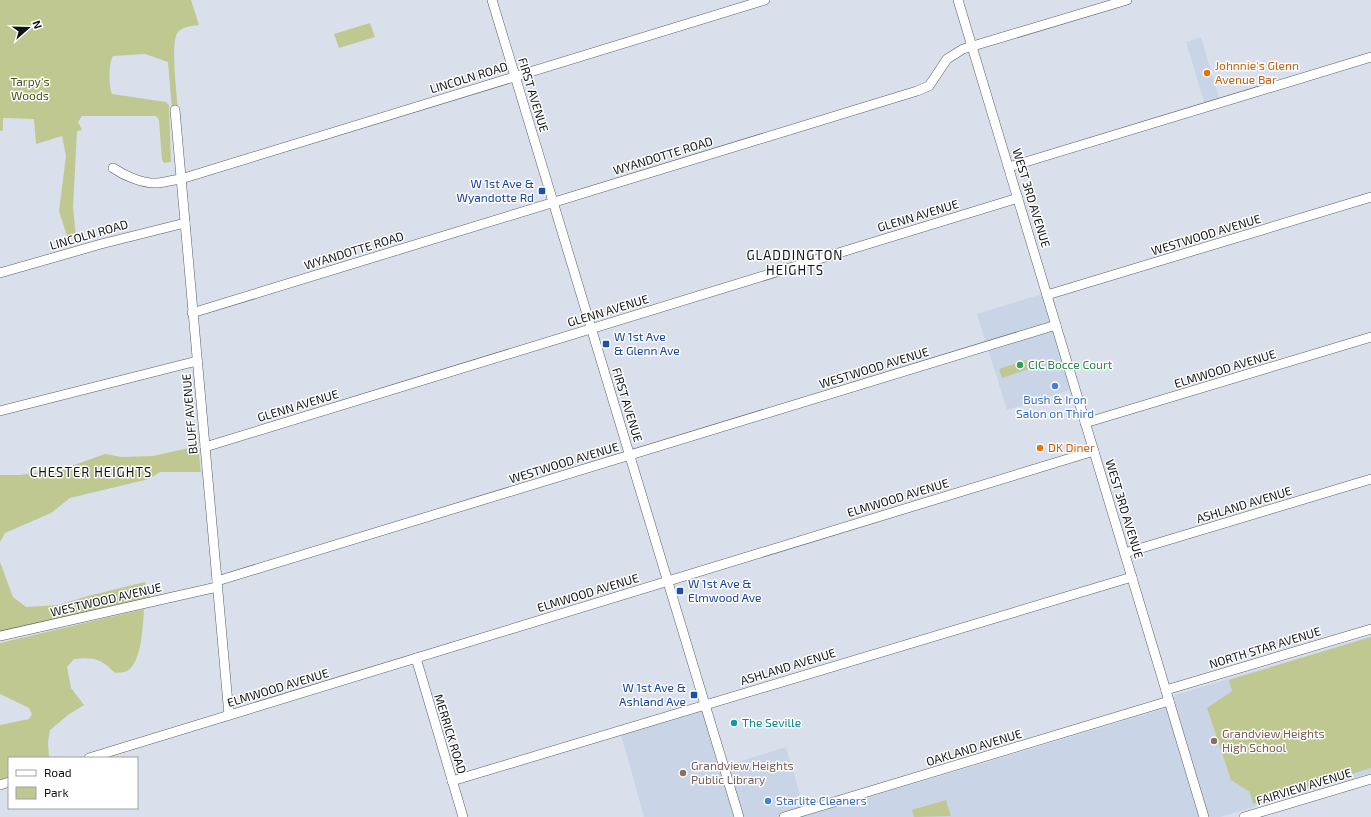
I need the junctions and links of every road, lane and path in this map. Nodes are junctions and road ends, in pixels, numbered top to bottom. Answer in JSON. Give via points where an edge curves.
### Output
{"nodes":[{"id":1,"x":492,"y":0,"type":"edge"},
{"id":2,"x":765,"y":0,"type":"edge"},
{"id":3,"x":958,"y":0,"type":"edge"},
{"id":4,"x":1127,"y":0,"type":"edge"},
{"id":5,"x":972,"y":47,"type":"junction"},
{"id":6,"x":1371,"y":57,"type":"edge"},
{"id":7,"x":515,"y":77,"type":"junction"},
{"id":8,"x":175,"y":110,"type":"dead end"},
{"id":9,"x":1009,"y":167,"type":"junction"},
{"id":10,"x":113,"y":168,"type":"dead end"},
{"id":11,"x":181,"y":179,"type":"junction"},
{"id":12,"x":1371,"y":197,"type":"edge"},
{"id":13,"x":1018,"y":198,"type":"junction"},
{"id":14,"x":553,"y":203,"type":"junction"},
{"id":15,"x":184,"y":223,"type":"junction"},
{"id":16,"x":0,"y":273,"type":"edge"},
{"id":17,"x":1047,"y":295,"type":"junction"},
{"id":18,"x":192,"y":313,"type":"junction"},
{"id":19,"x":1056,"y":325,"type":"junction"},
{"id":20,"x":592,"y":328,"type":"junction"},
{"id":21,"x":1371,"y":337,"type":"edge"},
{"id":22,"x":197,"y":361,"type":"junction"},
{"id":23,"x":0,"y":411,"type":"edge"},
{"id":24,"x":1086,"y":423,"type":"junction"},
{"id":25,"x":205,"y":447,"type":"junction"},
{"id":26,"x":1094,"y":451,"type":"junction"},
{"id":27,"x":629,"y":455,"type":"junction"},
{"id":28,"x":1371,"y":479,"type":"edge"},
{"id":29,"x":1125,"y":553,"type":"junction"},
{"id":30,"x":1132,"y":577,"type":"junction"},
{"id":31,"x":668,"y":581,"type":"junction"},
{"id":32,"x":217,"y":584,"type":"junction"},
{"id":33,"x":1371,"y":629,"type":"edge"},
{"id":34,"x":0,"y":636,"type":"edge"},
{"id":35,"x":416,"y":658,"type":"junction"},
{"id":36,"x":1166,"y":690,"type":"junction"},
{"id":37,"x":1170,"y":702,"type":"junction"},
{"id":38,"x":705,"y":704,"type":"junction"},
{"id":39,"x":229,"y":715,"type":"junction"},
{"id":40,"x":91,"y":757,"type":"edge"},
{"id":41,"x":1371,"y":779,"type":"edge"},
{"id":42,"x":452,"y":781,"type":"junction"},
{"id":43,"x":463,"y":817,"type":"edge"},
{"id":44,"x":739,"y":817,"type":"edge"},
{"id":45,"x":784,"y":817,"type":"edge"},
{"id":46,"x":1204,"y":817,"type":"edge"},
{"id":47,"x":1244,"y":817,"type":"edge"}],
"edges":[{"from":1,"to":7,"type":"street","name":"FIRST AVENUE"},
{"from":2,"to":7,"type":"street","name":"LINCOLN ROAD"},
{"from":3,"to":5,"type":"street","name":"WEST 3RD AVENUE"},
{"from":4,"to":5,"type":"street","name":"WYANDOTTE ROAD"},
{"from":5,"to":9,"type":"street","name":"WEST 3RD AVENUE"},
{"from":5,"to":14,"type":"street","name":"WYANDOTTE ROAD","via":[[947,59],[929,86],[917,91]]},
{"from":6,"to":9,"type":"street"},
{"from":7,"to":11,"type":"street","name":"LINCOLN ROAD"},
{"from":7,"to":14,"type":"street","name":"FIRST AVENUE"},
{"from":8,"to":11,"type":"street","name":"BLUFF AVENUE"},
{"from":9,"to":13,"type":"street","name":"WEST 3RD AVENUE"},
{"from":10,"to":11,"type":"street","name":"LINCOLN ROAD","via":[[143,181],[157,183]]},
{"from":11,"to":15,"type":"street","name":"BLUFF AVENUE"},
{"from":12,"to":17,"type":"street","name":"WESTWOOD AVENUE"},
{"from":13,"to":17,"type":"street","name":"WEST 3RD AVENUE"},
{"from":13,"to":20,"type":"street","name":"GLENN AVENUE"},
{"from":14,"to":18,"type":"street","name":"WYANDOTTE ROAD"},
{"from":14,"to":20,"type":"street","name":"FIRST AVENUE"},
{"from":15,"to":16,"type":"street","name":"LINCOLN ROAD"},
{"from":15,"to":18,"type":"street","name":"BLUFF AVENUE"},
{"from":17,"to":19,"type":"street","name":"WEST 3RD AVENUE"},
{"from":18,"to":22,"type":"street","name":"BLUFF AVENUE"},
{"from":19,"to":24,"type":"street","name":"WEST 3RD AVENUE"},
{"from":19,"to":27,"type":"street","name":"WESTWOOD AVENUE"},
{"from":20,"to":25,"type":"street","name":"GLENN AVENUE"},
{"from":20,"to":27,"type":"street","name":"FIRST AVENUE"},
{"from":21,"to":24,"type":"street","name":"ELMWOOD AVENUE"},
{"from":22,"to":23,"type":"street"},
{"from":22,"to":25,"type":"street","name":"BLUFF AVENUE"},
{"from":24,"to":26,"type":"street","name":"WEST 3RD AVENUE"},
{"from":25,"to":32,"type":"street","name":"BLUFF AVENUE"},
{"from":26,"to":29,"type":"street","name":"WEST 3RD AVENUE"},
{"from":26,"to":31,"type":"street","name":"ELMWOOD AVENUE"},
{"from":27,"to":31,"type":"street","name":"FIRST AVENUE"},
{"from":27,"to":32,"type":"street","name":"WESTWOOD AVENUE"},
{"from":28,"to":29,"type":"street","name":"ASHLAND AVENUE"},
{"from":29,"to":30,"type":"street","name":"WEST 3RD AVENUE"},
{"from":30,"to":36,"type":"street","name":"WEST 3RD AVENUE"},
{"from":30,"to":38,"type":"street","name":"ASHLAND AVENUE"},
{"from":31,"to":35,"type":"street","name":"ELMWOOD AVENUE"},
{"from":31,"to":38,"type":"street","name":"FIRST AVENUE"},
{"from":32,"to":34,"type":"street","name":"WESTWOOD AVENUE"},
{"from":32,"to":39,"type":"street","name":"BLUFF AVENUE"},
{"from":33,"to":36,"type":"street","name":"NORTH STAR AVENUE"},
{"from":35,"to":39,"type":"street","name":"ELMWOOD AVENUE"},
{"from":35,"to":42,"type":"street","name":"MERRICK ROAD"},
{"from":36,"to":37,"type":"street","name":"WEST 3RD AVENUE"},
{"from":37,"to":45,"type":"street","name":"OAKLAND AVENUE"},
{"from":37,"to":46,"type":"street","name":"WEST 3RD AVENUE"},
{"from":38,"to":42,"type":"street","name":"ASHLAND AVENUE"},
{"from":38,"to":44,"type":"street","name":"FIRST AVENUE"},
{"from":39,"to":40,"type":"street","name":"ELMWOOD AVENUE"},
{"from":41,"to":47,"type":"street","name":"FAIRVIEW AVENUE"},
{"from":42,"to":43,"type":"street","name":"MERRICK ROAD"}]}
